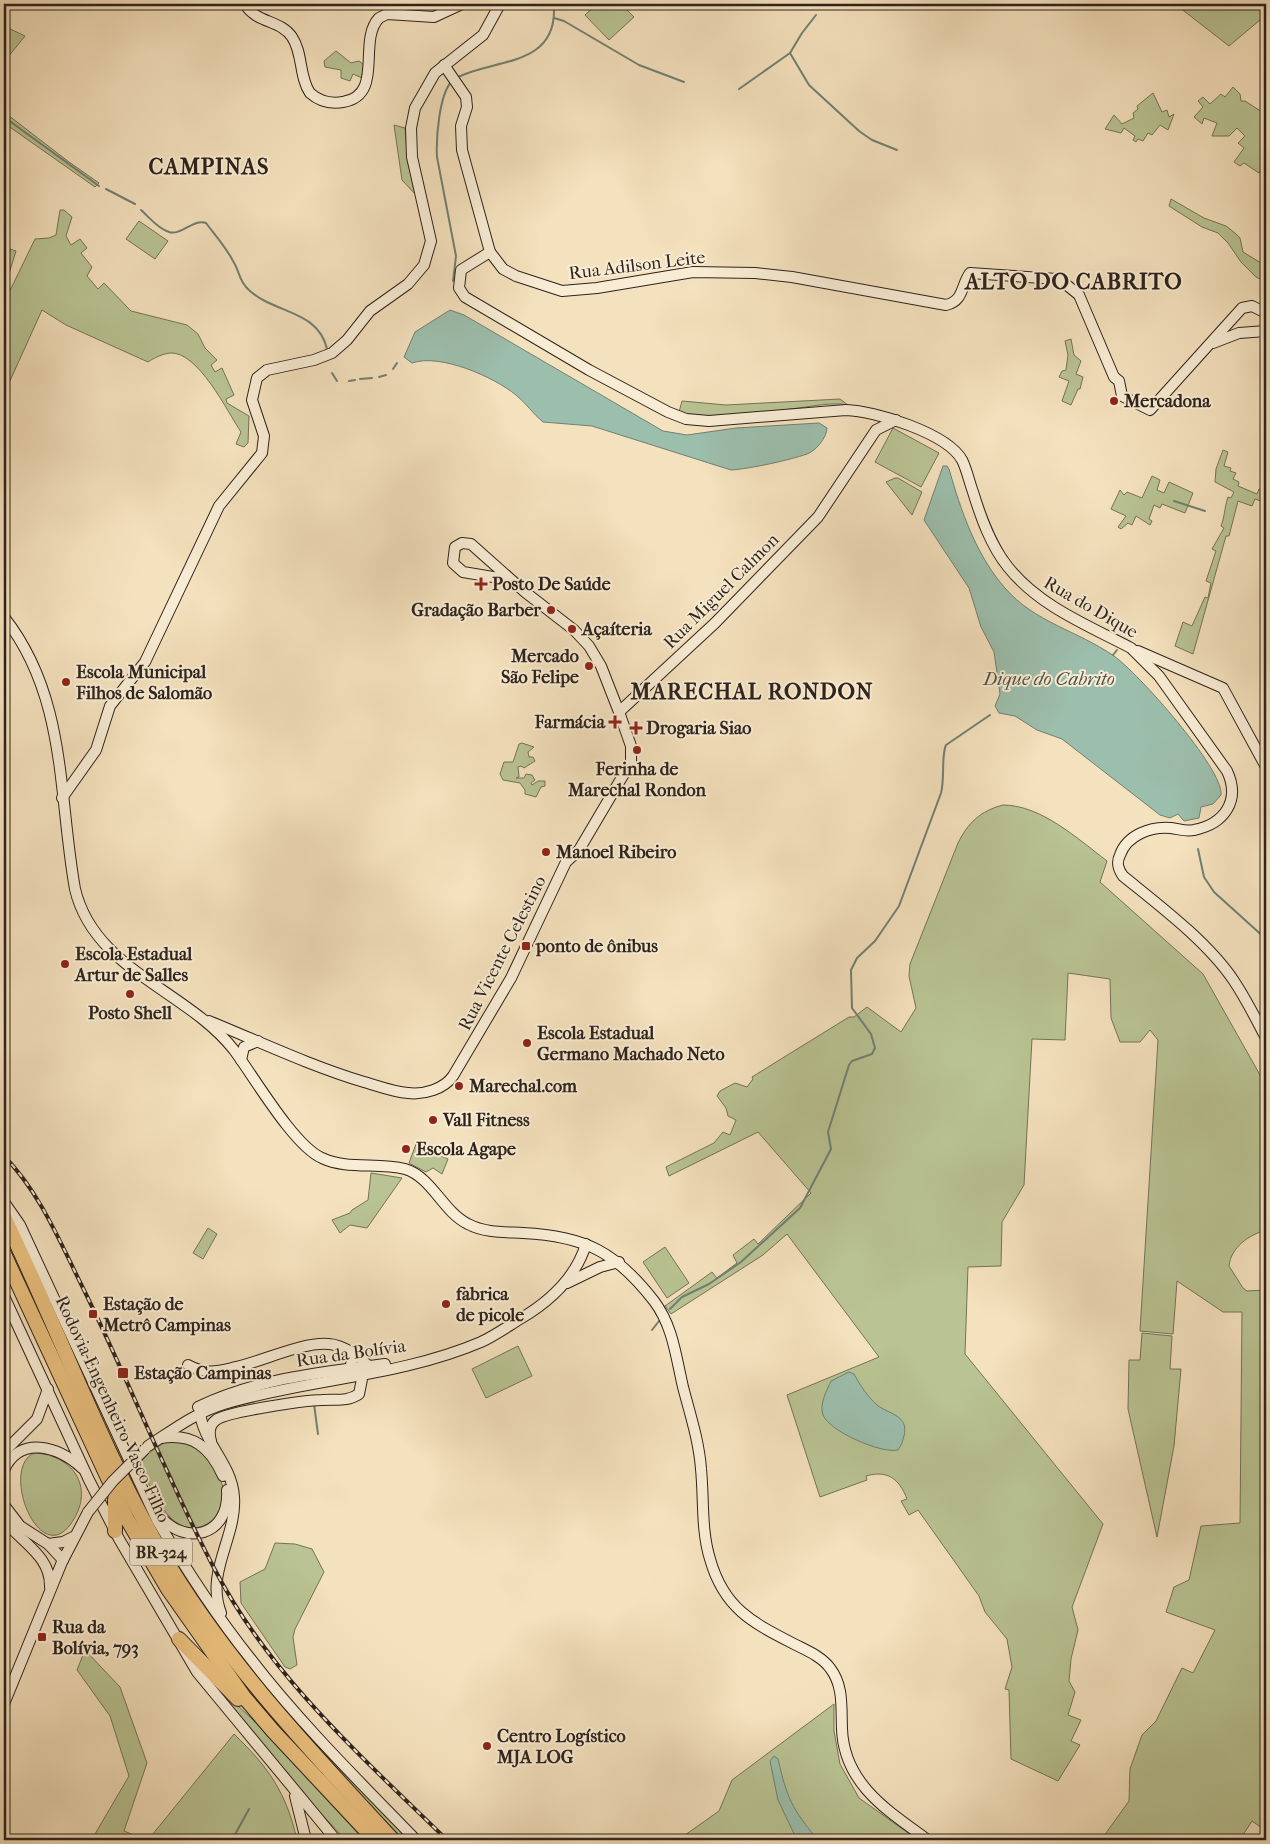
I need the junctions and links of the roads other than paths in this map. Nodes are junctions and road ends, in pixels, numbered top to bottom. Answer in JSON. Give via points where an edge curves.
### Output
{"nodes":[{"id":1,"x":244,"y":4,"type":"edge"},
{"id":2,"x":462,"y":4,"type":"edge"},
{"id":3,"x":500,"y":4,"type":"edge"},
{"id":4,"x":444,"y":66,"type":"junction"},
{"id":5,"x":490,"y":252,"type":"junction"},
{"id":6,"x":1266,"y":313,"type":"edge"},
{"id":7,"x":1266,"y":331,"type":"edge"},
{"id":8,"x":1210,"y":344,"type":"junction"},
{"id":9,"x":874,"y":414,"type":"junction"},
{"id":10,"x":896,"y":420,"type":"junction"},
{"id":11,"x":876,"y":430,"type":"junction"},
{"id":12,"x":511,"y":580,"type":"junction"},
{"id":13,"x":4,"y":618,"type":"edge"},
{"id":14,"x":1131,"y":648,"type":"junction"},
{"id":15,"x":1170,"y":664,"type":"junction"},
{"id":16,"x":1159,"y":676,"type":"junction"},
{"id":17,"x":619,"y":712,"type":"junction"},
{"id":18,"x":1266,"y":767,"type":"edge"},
{"id":19,"x":62,"y":798,"type":"junction"},
{"id":20,"x":206,"y":1020,"type":"junction"},
{"id":21,"x":243,"y":1035,"type":"junction"},
{"id":22,"x":1266,"y":1038,"type":"edge"},
{"id":23,"x":258,"y":1041,"type":"junction"},
{"id":24,"x":232,"y":1049,"type":"junction"},
{"id":25,"x":240,"y":1060,"type":"junction"},
{"id":26,"x":4,"y":1202,"type":"edge"},
{"id":27,"x":4,"y":1217,"type":"edge"},
{"id":28,"x":586,"y":1244,"type":"junction"},
{"id":29,"x":4,"y":1254,"type":"edge"},
{"id":30,"x":619,"y":1262,"type":"junction"},
{"id":31,"x":562,"y":1286,"type":"junction"},
{"id":32,"x":4,"y":1296,"type":"edge"},
{"id":33,"x":349,"y":1352,"type":"junction"},
{"id":34,"x":188,"y":1365,"type":"dead end"},
{"id":35,"x":350,"y":1368,"type":"junction"},
{"id":36,"x":372,"y":1369,"type":"junction"},
{"id":37,"x":360,"y":1376,"type":"junction"},
{"id":38,"x":48,"y":1389,"type":"junction"},
{"id":39,"x":192,"y":1414,"type":"junction"},
{"id":40,"x":159,"y":1438,"type":"junction"},
{"id":41,"x":194,"y":1440,"type":"junction"},
{"id":42,"x":212,"y":1444,"type":"junction"},
{"id":43,"x":146,"y":1447,"type":"junction"},
{"id":44,"x":4,"y":1452,"type":"edge"},
{"id":45,"x":4,"y":1470,"type":"edge"},
{"id":46,"x":85,"y":1471,"type":"junction"},
{"id":47,"x":114,"y":1493,"type":"junction"},
{"id":48,"x":149,"y":1501,"type":"junction"},
{"id":49,"x":4,"y":1505,"type":"edge"},
{"id":50,"x":4,"y":1520,"type":"edge"},
{"id":51,"x":115,"y":1531,"type":"junction"},
{"id":52,"x":74,"y":1536,"type":"junction"},
{"id":53,"x":48,"y":1544,"type":"junction"},
{"id":54,"x":44,"y":1560,"type":"junction"},
{"id":55,"x":63,"y":1561,"type":"junction"},
{"id":56,"x":48,"y":1598,"type":"junction"},
{"id":57,"x":179,"y":1639,"type":"junction"},
{"id":58,"x":236,"y":1640,"type":"junction"},
{"id":59,"x":4,"y":1704,"type":"edge"},
{"id":60,"x":273,"y":1731,"type":"junction"},
{"id":61,"x":293,"y":1791,"type":"junction"},
{"id":62,"x":306,"y":1840,"type":"edge"},
{"id":63,"x":336,"y":1840,"type":"edge"},
{"id":64,"x":375,"y":1840,"type":"edge"},
{"id":65,"x":393,"y":1840,"type":"edge"},
{"id":66,"x":416,"y":1840,"type":"edge"},
{"id":67,"x":928,"y":1840,"type":"edge"}],
"edges":[{"from":1,"to":2,"type":"main road","via":[[254,15],[286,30],[292,37],[308,90],[313,96],[338,102],[360,95],[368,78],[371,30],[379,18],[387,14],[434,16]]},
{"from":3,"to":4,"type":"main road","via":[[480,38]]},
{"from":4,"to":5,"type":"main road","name":"Rua Adilson Leite","via":[[466,97],[461,126],[462,150]]},
{"from":4,"to":19,"type":"main road","via":[[429,81],[419,98],[410,128],[414,169],[430,236],[424,265],[408,284],[370,311],[332,353],[267,370],[257,378],[252,400],[264,436],[262,453],[219,506],[145,662],[110,706],[94,754]]},
{"from":5,"to":8,"type":"main road","name":"Rua Adilson Leite","via":[[510,273],[562,291],[693,272],[755,273],[946,304],[959,297],[969,274],[1057,279],[1079,294],[1119,382],[1123,398],[1152,410]]},
{"from":5,"to":9,"type":"main road","name":"Rua do Dique","via":[[461,270],[459,288],[465,297],[589,370],[676,416],[709,421],[846,410]]},
{"from":6,"to":8,"type":"main road","via":[[1247,306],[1242,308]]},
{"from":7,"to":8,"type":"main road","via":[[1239,333]]},
{"from":9,"to":10,"type":"main road","name":"Rua do Dique"},
{"from":9,"to":11,"type":"main road"},
{"from":10,"to":11,"type":"main road"},
{"from":10,"to":14,"type":"main road","name":"Rua do Dique","via":[[933,437],[959,456],[990,536],[1020,581],[1048,604]]},
{"from":11,"to":17,"type":"main road","name":"Rua Miguel Calmon","via":[[814,522],[715,623]]},
{"from":12,"to":12,"type":"main road","name":"Rua Vicente Celestino","via":[[471,544],[455,546],[453,564],[463,572]]},
{"from":12,"to":17,"type":"main road","name":"Rua Vicente Celestino","via":[[585,640],[602,666]]},
{"from":13,"to":19,"type":"main road","via":[[31,660],[51,710]]},
{"from":14,"to":15,"type":"main road"},
{"from":14,"to":16,"type":"main road","name":"Rua do Dique"},
{"from":15,"to":16,"type":"main road"},
{"from":15,"to":18,"type":"main road","via":[[1215,682],[1226,690]]},
{"from":16,"to":22,"type":"main road","name":"Rua do Dique","via":[[1228,771],[1234,790],[1226,813],[1213,823],[1193,830],[1163,828],[1141,833],[1123,848],[1118,868],[1123,876],[1182,925],[1231,977]]},
{"from":17,"to":23,"type":"main road","name":"Rua Vicente Celestino","via":[[631,746],[631,762],[579,850],[566,862],[511,978],[448,1082],[419,1093],[394,1091],[332,1072]]},
{"from":19,"to":20,"type":"main road","via":[[78,901],[96,935],[129,966]]},
{"from":20,"to":21,"type":"main road","name":"Rua Vicente Celestino"},
{"from":20,"to":24,"type":"main road"},
{"from":21,"to":23,"type":"main road","name":"Rua Vicente Celestino"},
{"from":21,"to":24,"type":"main road"},
{"from":23,"to":25,"type":"main road","via":[[244,1048]]},
{"from":24,"to":25,"type":"main road"},
{"from":25,"to":28,"type":"main road","via":[[296,1136],[319,1157],[337,1163],[409,1170],[456,1216],[475,1228],[545,1235]]},
{"from":26,"to":48,"type":"main road","via":[[20,1226]]},
{"from":27,"to":65,"type":"highway","name":"Rodovia Engenheiro Vasco Filho","number":"BR-324","via":[[127,1487],[174,1572],[229,1656]]},
{"from":28,"to":30,"type":"main road"},
{"from":28,"to":31,"type":"main road","name":"Rua da Bolívia"},
{"from":29,"to":47,"type":"highway","name":"Rodovia Engenheiro Vasco Filho","number":"BR-324"},
{"from":30,"to":31,"type":"main road","name":"Rua da Bolívia","via":[[594,1269]]},
{"from":30,"to":67,"type":"main road","via":[[638,1280],[662,1313],[672,1337],[698,1445],[707,1548],[718,1582],[729,1600],[749,1618],[813,1654],[831,1669],[840,1689],[843,1743],[853,1773],[875,1800]]},
{"from":31,"to":36,"type":"main road","name":"Rua da Bolívia","via":[[531,1312],[483,1341],[428,1359]]},
{"from":32,"to":38,"type":"main road"},
{"from":33,"to":34,"type":"main road","via":[[331,1344],[322,1344],[250,1365],[208,1373]]},
{"from":33,"to":35,"type":"main road"},
{"from":33,"to":36,"type":"main road"},
{"from":35,"to":36,"type":"main road","name":"Rua da Bolívia"},
{"from":35,"to":37,"type":"main road"},
{"from":35,"to":39,"type":"main road","name":"Rua da Bolívia","via":[[285,1379],[222,1396]]},
{"from":36,"to":37,"type":"main road","name":"Rua da Bolívia"},
{"from":37,"to":39,"type":"main road","name":"Rua da Bolívia","via":[[289,1389]]},
{"from":37,"to":42,"type":"main road","via":[[362,1390],[351,1399],[278,1405],[218,1418],[209,1432]]},
{"from":38,"to":44,"type":"main road","via":[[37,1419]]},
{"from":38,"to":46,"type":"main road"},
{"from":39,"to":40,"type":"main road","name":"Rua da Bolívia"},
{"from":39,"to":41,"type":"main road","via":[[188,1428]]},
{"from":39,"to":42,"type":"main road"},
{"from":39,"to":43,"type":"main road","name":"Rua da Bolívia","via":[[161,1430]]},
{"from":40,"to":41,"type":"main road","via":[[177,1436]]},
{"from":40,"to":43,"type":"main road","name":"Rua da Bolívia"},
{"from":41,"to":48,"type":"main road","via":[[212,1457],[225,1481],[228,1501],[223,1518],[210,1531],[187,1532],[166,1522]]},
{"from":42,"to":58,"type":"main road","via":[[227,1470],[234,1496],[216,1591],[221,1614]]},
{"from":43,"to":52,"type":"main road","name":"Rua da Bolívia","bridge":true,"via":[[113,1481]]},
{"from":45,"to":46,"type":"main road","via":[[16,1454],[40,1447],[58,1451]]},
{"from":46,"to":51,"type":"main road"},
{"from":47,"to":51,"type":"highway"},
{"from":47,"to":60,"type":"highway","name":"Rodovia Engenheiro Vasco Filho","number":"BR-324","via":[[150,1560],[186,1617]]},
{"from":48,"to":58,"type":"main road","via":[[181,1561]]},
{"from":49,"to":53,"type":"main road","via":[[20,1526]]},
{"from":50,"to":54,"type":"main road"},
{"from":51,"to":57,"type":"main road"},
{"from":52,"to":53,"type":"main road"},
{"from":52,"to":55,"type":"main road","name":"Rua da Bolívia"},
{"from":53,"to":55,"type":"main road"},
{"from":54,"to":55,"type":"main road"},
{"from":54,"to":56,"type":"main road","via":[[50,1580]]},
{"from":55,"to":56,"type":"main road","name":"Rua da Bolívia"},
{"from":56,"to":59,"type":"main road","name":"Rua da Bolívia"},
{"from":57,"to":60,"type":"highway","via":[[230,1693]]},
{"from":57,"to":61,"type":"main road","via":[[206,1686]]},
{"from":58,"to":66,"type":"main road","via":[[296,1713]]},
{"from":60,"to":64,"type":"highway","name":"Rodovia Engenheiro Vasco Filho","number":"BR-324"},
{"from":61,"to":62,"type":"main road"},
{"from":61,"to":63,"type":"main road"}]}
